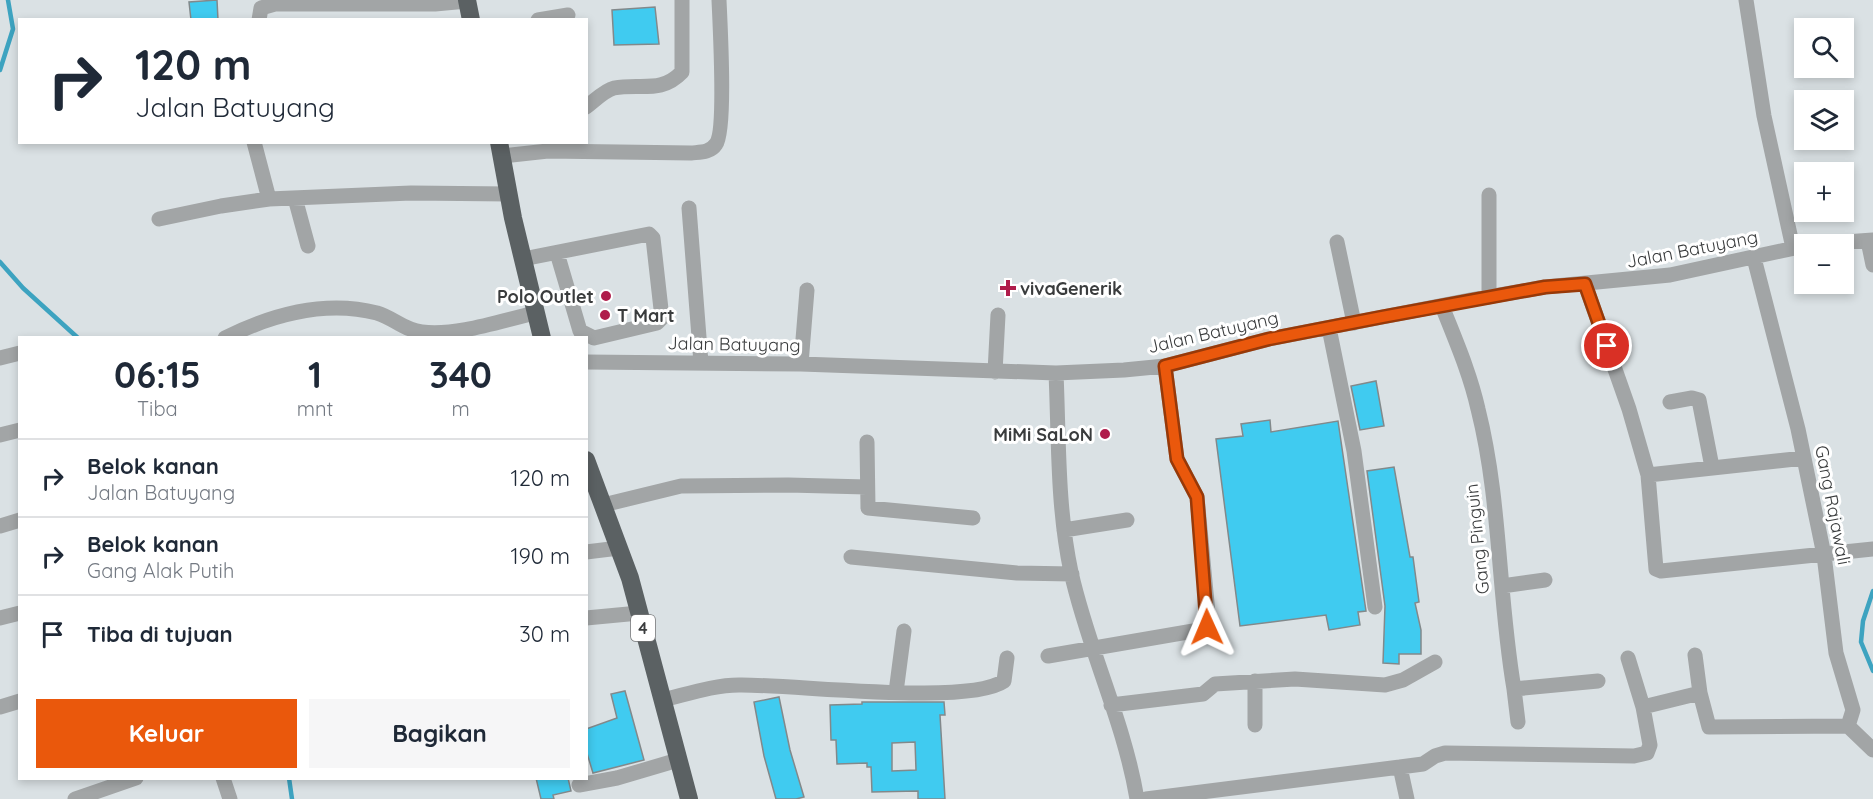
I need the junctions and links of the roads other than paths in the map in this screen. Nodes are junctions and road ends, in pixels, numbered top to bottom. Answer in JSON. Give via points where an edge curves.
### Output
{"nodes":[{"id":1,"x":467,"y":0,"type":"edge"},
{"id":2,"x":682,"y":0,"type":"edge"},
{"id":3,"x":719,"y":0,"type":"edge"},
{"id":4,"x":1746,"y":0,"type":"edge"},
{"id":5,"x":568,"y":15,"type":"dead end"},
{"id":6,"x":259,"y":18,"type":"edge"},
{"id":7,"x":471,"y":18,"type":"edge"},
{"id":8,"x":550,"y":18,"type":"edge"},
{"id":9,"x":588,"y":106,"type":"edge"},
{"id":10,"x":255,"y":144,"type":"edge"},
{"id":11,"x":550,"y":147,"type":"edge"},
{"id":12,"x":501,"y":149,"type":"edge"},
{"id":13,"x":509,"y":194,"type":"junction"},
{"id":14,"x":1489,"y":195,"type":"dead end"},
{"id":15,"x":295,"y":198,"type":"junction"},
{"id":16,"x":269,"y":200,"type":"junction"},
{"id":17,"x":688,"y":208,"type":"dead end"},
{"id":18,"x":159,"y":219,"type":"dead end"},
{"id":19,"x":1796,"y":234,"type":"edge"},
{"id":20,"x":1871,"y":241,"type":"edge"},
{"id":21,"x":1337,"y":242,"type":"dead end"},
{"id":22,"x":1854,"y":242,"type":"edge"},
{"id":23,"x":308,"y":246,"type":"dead end"},
{"id":24,"x":1794,"y":248,"type":"edge"},
{"id":25,"x":556,"y":253,"type":"junction"},
{"id":26,"x":1754,"y":258,"type":"junction"},
{"id":27,"x":523,"y":259,"type":"junction"},
{"id":28,"x":1873,"y":265,"type":"edge"},
{"id":29,"x":1585,"y":284,"type":"junction"},
{"id":30,"x":807,"y":290,"type":"dead end"},
{"id":31,"x":1489,"y":297,"type":"junction"},
{"id":32,"x":1442,"y":306,"type":"junction"},
{"id":33,"x":535,"y":313,"type":"junction"},
{"id":34,"x":998,"y":315,"type":"dead end"},
{"id":35,"x":1354,"y":323,"type":"junction"},
{"id":36,"x":1329,"y":328,"type":"junction"},
{"id":37,"x":464,"y":333,"type":"edge"},
{"id":38,"x":404,"y":334,"type":"edge"},
{"id":39,"x":230,"y":336,"type":"edge"},
{"id":40,"x":541,"y":336,"type":"edge"},
{"id":41,"x":585,"y":336,"type":"edge"},
{"id":42,"x":588,"y":337,"type":"edge"},
{"id":43,"x":18,"y":354,"type":"edge"},
{"id":44,"x":0,"y":358,"type":"edge"},
{"id":45,"x":588,"y":362,"type":"edge"},
{"id":46,"x":701,"y":363,"type":"junction"},
{"id":47,"x":801,"y":364,"type":"junction"},
{"id":48,"x":1165,"y":366,"type":"junction"},
{"id":49,"x":995,"y":372,"type":"junction"},
{"id":50,"x":1056,"y":373,"type":"junction"},
{"id":51,"x":1670,"y":402,"type":"dead end"},
{"id":52,"x":18,"y":430,"type":"edge"},
{"id":53,"x":0,"y":435,"type":"edge"},
{"id":54,"x":867,"y":442,"type":"dead end"},
{"id":55,"x":1804,"y":458,"type":"junction"},
{"id":56,"x":588,"y":465,"type":"edge"},
{"id":57,"x":1712,"y":467,"type":"junction"},
{"id":58,"x":1648,"y":475,"type":"junction"},
{"id":59,"x":867,"y":487,"type":"junction"},
{"id":60,"x":603,"y":505,"type":"junction"},
{"id":61,"x":973,"y":518,"type":"dead end"},
{"id":62,"x":18,"y":520,"type":"edge"},
{"id":63,"x":1127,"y":520,"type":"dead end"},
{"id":64,"x":0,"y":526,"type":"edge"},
{"id":65,"x":1064,"y":531,"type":"junction"},
{"id":66,"x":619,"y":549,"type":"junction"},
{"id":67,"x":1873,"y":549,"type":"edge"},
{"id":68,"x":588,"y":552,"type":"edge"},
{"id":69,"x":1824,"y":555,"type":"junction"},
{"id":70,"x":851,"y":557,"type":"dead end"},
{"id":71,"x":1072,"y":574,"type":"junction"},
{"id":72,"x":1545,"y":580,"type":"dead end"},
{"id":73,"x":1502,"y":586,"type":"junction"},
{"id":74,"x":1375,"y":608,"type":"dead end"},
{"id":75,"x":639,"y":613,"type":"junction"},
{"id":76,"x":18,"y":614,"type":"edge"},
{"id":77,"x":0,"y":618,"type":"edge"},
{"id":78,"x":588,"y":618,"type":"edge"},
{"id":79,"x":904,"y":631,"type":"dead end"},
{"id":80,"x":1093,"y":647,"type":"junction"},
{"id":81,"x":1695,"y":655,"type":"dead end"},
{"id":82,"x":1048,"y":656,"type":"dead end"},
{"id":83,"x":1007,"y":658,"type":"dead end"},
{"id":84,"x":1628,"y":658,"type":"dead end"},
{"id":85,"x":1435,"y":662,"type":"dead end"},
{"id":86,"x":1255,"y":681,"type":"junction"},
{"id":87,"x":1598,"y":681,"type":"dead end"},
{"id":88,"x":1514,"y":689,"type":"junction"},
{"id":89,"x":896,"y":692,"type":"junction"},
{"id":90,"x":1700,"y":693,"type":"junction"},
{"id":91,"x":663,"y":700,"type":"junction"},
{"id":92,"x":18,"y":702,"type":"edge"},
{"id":93,"x":1111,"y":705,"type":"junction"},
{"id":94,"x":0,"y":707,"type":"edge"},
{"id":95,"x":1643,"y":708,"type":"junction"},
{"id":96,"x":1518,"y":722,"type":"dead end"},
{"id":97,"x":1255,"y":725,"type":"dead end"},
{"id":98,"x":1848,"y":726,"type":"junction"},
{"id":99,"x":1873,"y":750,"type":"edge"},
{"id":100,"x":678,"y":760,"type":"junction"},
{"id":101,"x":1401,"y":767,"type":"junction"},
{"id":102,"x":130,"y":780,"type":"edge"},
{"id":103,"x":224,"y":780,"type":"edge"},
{"id":104,"x":579,"y":785,"type":"dead end"},
{"id":105,"x":75,"y":799,"type":"edge"},
{"id":106,"x":230,"y":799,"type":"edge"},
{"id":107,"x":689,"y":799,"type":"edge"},
{"id":108,"x":1137,"y":799,"type":"edge"},
{"id":109,"x":1146,"y":799,"type":"edge"},
{"id":110,"x":1407,"y":799,"type":"edge"}],
"edges":[{"from":1,"to":6,"type":"street","via":[[435,4],[275,4],[261,8]]},
{"from":1,"to":7,"type":"highway"},
{"from":2,"to":9,"type":"street","via":[[682,72],[662,86],[612,88]]},
{"from":3,"to":11,"type":"street","via":[[718,142],[710,151]]},
{"from":4,"to":19,"type":"street","via":[[1764,116]]},
{"from":5,"to":8,"type":"street"},
{"from":10,"to":16,"type":"street"},
{"from":11,"to":12,"type":"street"},
{"from":12,"to":13,"type":"highway"},
{"from":13,"to":15,"type":"street"},
{"from":13,"to":27,"type":"highway"},
{"from":14,"to":31,"type":"street"},
{"from":15,"to":16,"type":"street"},
{"from":15,"to":23,"type":"street"},
{"from":16,"to":18,"type":"street"},
{"from":17,"to":46,"type":"street"},
{"from":20,"to":22,"type":"street"},
{"from":20,"to":28,"type":"street"},
{"from":21,"to":35,"type":"street"},
{"from":24,"to":26,"type":"street","name":"Jalan Batuyang"},
{"from":25,"to":27,"type":"street"},
{"from":25,"to":41,"type":"street","via":[[580,331]]},
{"from":25,"to":42,"type":"street","via":[[649,234],[653,238],[662,318]]},
{"from":26,"to":29,"type":"street","name":"Jalan Batuyang","via":[[1670,275]]},
{"from":26,"to":55,"type":"street","name":"Gang Rajawali"},
{"from":27,"to":33,"type":"highway"},
{"from":29,"to":31,"type":"street","name":"Jalan Batuyang"},
{"from":29,"to":58,"type":"street"},
{"from":30,"to":47,"type":"street"},
{"from":31,"to":32,"type":"street","name":"Jalan Batuyang"},
{"from":32,"to":35,"type":"street","name":"Jalan Batuyang"},
{"from":32,"to":73,"type":"street","name":"Gang Pinguin","via":[[1478,408]]},
{"from":33,"to":37,"type":"street"},
{"from":33,"to":40,"type":"highway"},
{"from":34,"to":49,"type":"street"},
{"from":35,"to":36,"type":"street","name":"Jalan Batuyang"},
{"from":36,"to":48,"type":"street","name":"Jalan Batuyang"},
{"from":36,"to":74,"type":"street","via":[[1354,451]]},
{"from":37,"to":38,"type":"street"},
{"from":38,"to":39,"type":"street","via":[[391,318],[327,308],[281,315]]},
{"from":43,"to":44,"type":"street"},
{"from":45,"to":46,"type":"street","name":"Jalan Batuyang"},
{"from":46,"to":47,"type":"street","name":"Jalan Batuyang"},
{"from":47,"to":49,"type":"street","name":"Jalan Batuyang"},
{"from":48,"to":50,"type":"street","name":"Jalan Batuyang"},
{"from":48,"to":80,"type":"street","via":[[1177,459],[1197,497],[1209,624],[1204,629]]},
{"from":49,"to":50,"type":"street","name":"Jalan Batuyang"},
{"from":50,"to":65,"type":"street"},
{"from":51,"to":57,"type":"street","via":[[1699,400]]},
{"from":52,"to":53,"type":"street"},
{"from":54,"to":59,"type":"street"},
{"from":55,"to":57,"type":"street"},
{"from":55,"to":69,"type":"street","name":"Gang Rajawali"},
{"from":56,"to":60,"type":"highway","number":"4"},
{"from":57,"to":58,"type":"street"},
{"from":58,"to":69,"type":"street","via":[[1655,564],[1659,570]]},
{"from":59,"to":60,"type":"street","via":[[681,486]]},
{"from":59,"to":61,"type":"street","via":[[866,505],[871,510]]},
{"from":60,"to":66,"type":"highway","number":"4"},
{"from":62,"to":64,"type":"street"},
{"from":63,"to":65,"type":"street"},
{"from":65,"to":71,"type":"street"},
{"from":66,"to":68,"type":"street"},
{"from":66,"to":75,"type":"highway","number":"4"},
{"from":67,"to":69,"type":"street"},
{"from":69,"to":98,"type":"street","name":"Gang Rajawali","via":[[1836,653],[1853,710]]},
{"from":70,"to":71,"type":"street","via":[[1017,573]]},
{"from":71,"to":80,"type":"street"},
{"from":72,"to":73,"type":"street"},
{"from":73,"to":88,"type":"street","name":"Gang Pinguin"},
{"from":75,"to":78,"type":"street"},
{"from":75,"to":91,"type":"highway","number":"4"},
{"from":76,"to":77,"type":"street"},
{"from":79,"to":89,"type":"street"},
{"from":80,"to":82,"type":"street"},
{"from":80,"to":93,"type":"street"},
{"from":81,"to":90,"type":"street"},
{"from":83,"to":89,"type":"street","via":[[1006,677],[998,685],[942,693]]},
{"from":84,"to":95,"type":"street"},
{"from":85,"to":86,"type":"street","via":[[1385,685]]},
{"from":86,"to":93,"type":"street","via":[[1215,684],[1203,694]]},
{"from":86,"to":97,"type":"street"},
{"from":87,"to":88,"type":"street"},
{"from":88,"to":96,"type":"street","name":"Gang Pinguin"},
{"from":89,"to":91,"type":"street","via":[[739,685]]},
{"from":90,"to":95,"type":"street"},
{"from":90,"to":98,"type":"street","via":[[1709,727]]},
{"from":91,"to":100,"type":"highway","number":"4"},
{"from":92,"to":94,"type":"street"},
{"from":93,"to":108,"type":"street","via":[[1128,755]]},
{"from":95,"to":101,"type":"street","via":[[1651,750],[1642,755],[1445,753],[1424,764]]},
{"from":98,"to":99,"type":"street"},
{"from":100,"to":104,"type":"street"},
{"from":100,"to":107,"type":"highway","number":"4"},
{"from":101,"to":109,"type":"street"},
{"from":101,"to":110,"type":"street"},
{"from":102,"to":105,"type":"street"},
{"from":103,"to":106,"type":"street"}]}
